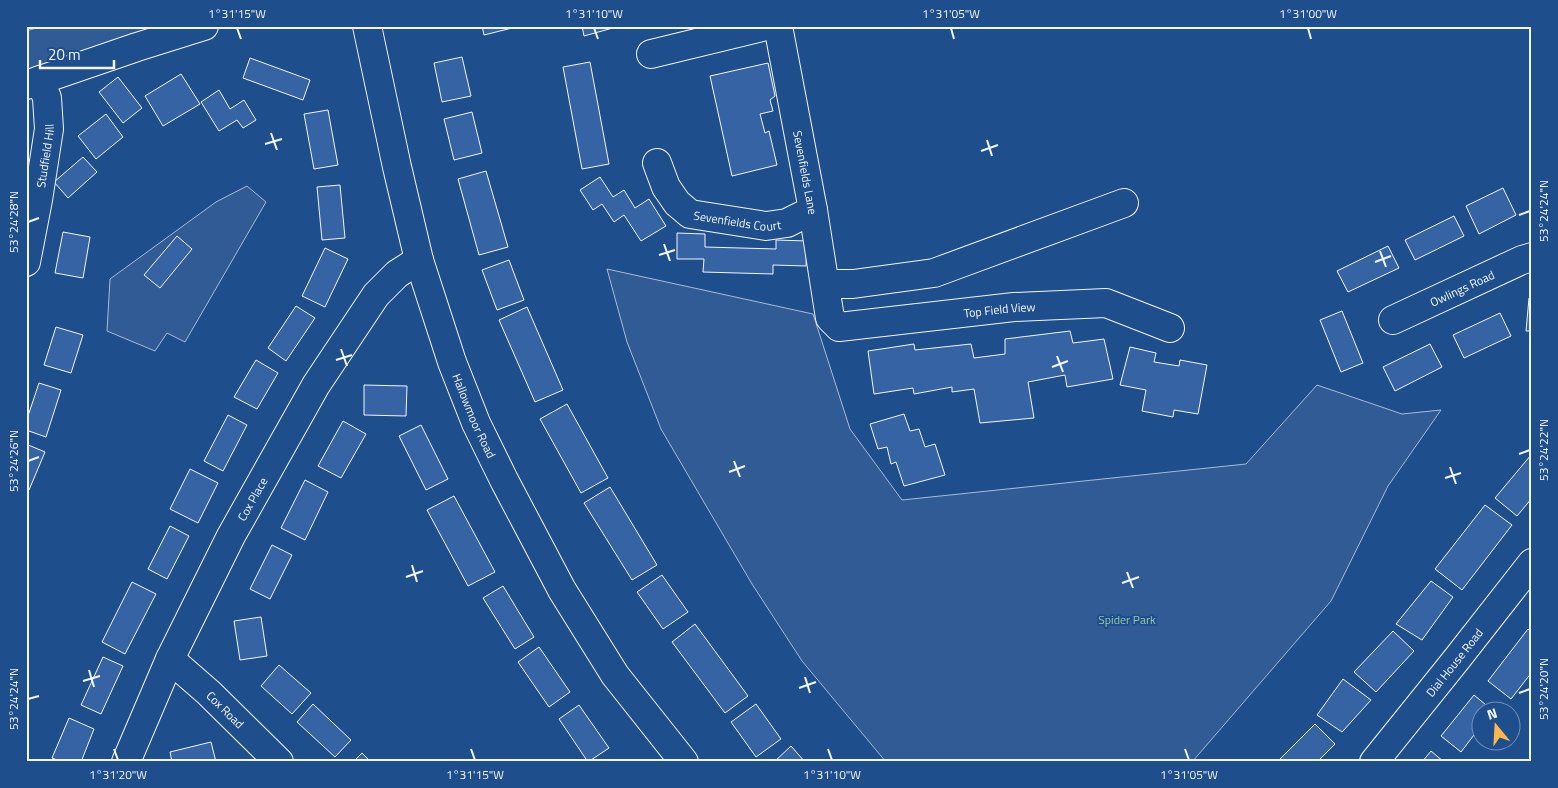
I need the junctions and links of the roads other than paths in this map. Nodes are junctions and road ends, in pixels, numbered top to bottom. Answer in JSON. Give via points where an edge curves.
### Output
{"nodes":[{"id":1,"x":204,"y":26,"type":"edge"},
{"id":2,"x":367,"y":26,"type":"edge"},
{"id":3,"x":766,"y":26,"type":"edge"},
{"id":4,"x":778,"y":26,"type":"edge"},
{"id":5,"x":651,"y":54,"type":"dead end"},
{"id":6,"x":33,"y":82,"type":"edge"},
{"id":7,"x":658,"y":163,"type":"dead end"},
{"id":8,"x":1124,"y":203,"type":"dead end"},
{"id":9,"x":813,"y":210,"type":"junction"},
{"id":10,"x":1532,"y":257,"type":"edge"},
{"id":11,"x":419,"y":260,"type":"junction"},
{"id":12,"x":26,"y":262,"type":"edge"},
{"id":13,"x":825,"y":284,"type":"junction"},
{"id":14,"x":830,"y":318,"type":"joint"},
{"id":15,"x":1393,"y":320,"type":"dead end"},
{"id":16,"x":1170,"y":328,"type":"dead end"},
{"id":17,"x":1532,"y":563,"type":"edge"},
{"id":18,"x":170,"y":659,"type":"junction"},
{"id":19,"x":126,"y":762,"type":"edge"},
{"id":20,"x":279,"y":762,"type":"edge"},
{"id":21,"x":684,"y":762,"type":"edge"},
{"id":22,"x":1374,"y":762,"type":"edge"}],
"edges":[{"from":1,"to":6,"type":"street"},
{"from":2,"to":11,"type":"street","name":"Hallowmoor Road"},
{"from":3,"to":5,"type":"street"},
{"from":4,"to":9,"type":"street","name":"Sevenfields Lane"},
{"from":6,"to":12,"type":"street","name":"Studfield Hill","via":[[47,98],[49,129]]},
{"from":7,"to":9,"type":"street","name":"Sevenfields Court","via":[[666,187],[690,214],[766,226],[787,223]]},
{"from":8,"to":13,"type":"street","via":[[934,273],[853,284]]},
{"from":9,"to":13,"type":"street","name":"Sevenfields Lane"},
{"from":10,"to":15,"type":"street","name":"Owlings Road"},
{"from":11,"to":18,"type":"street","name":"Cox Place","via":[[397,274],[376,295],[316,385],[231,536]]},
{"from":11,"to":21,"type":"street","name":"Hallowmoor Road","via":[[452,362],[476,422],[562,590],[611,668]]},
{"from":13,"to":14,"type":"street","name":"Sevenfields Lane"},
{"from":14,"to":16,"type":"street","name":"Top Field View","via":[[839,327],[1014,307],[1106,303]]},
{"from":17,"to":22,"type":"street","name":"Dial House Road"},
{"from":18,"to":19,"type":"street","name":"Cox Place"},
{"from":18,"to":20,"type":"street","name":"Cox Road"}]}
